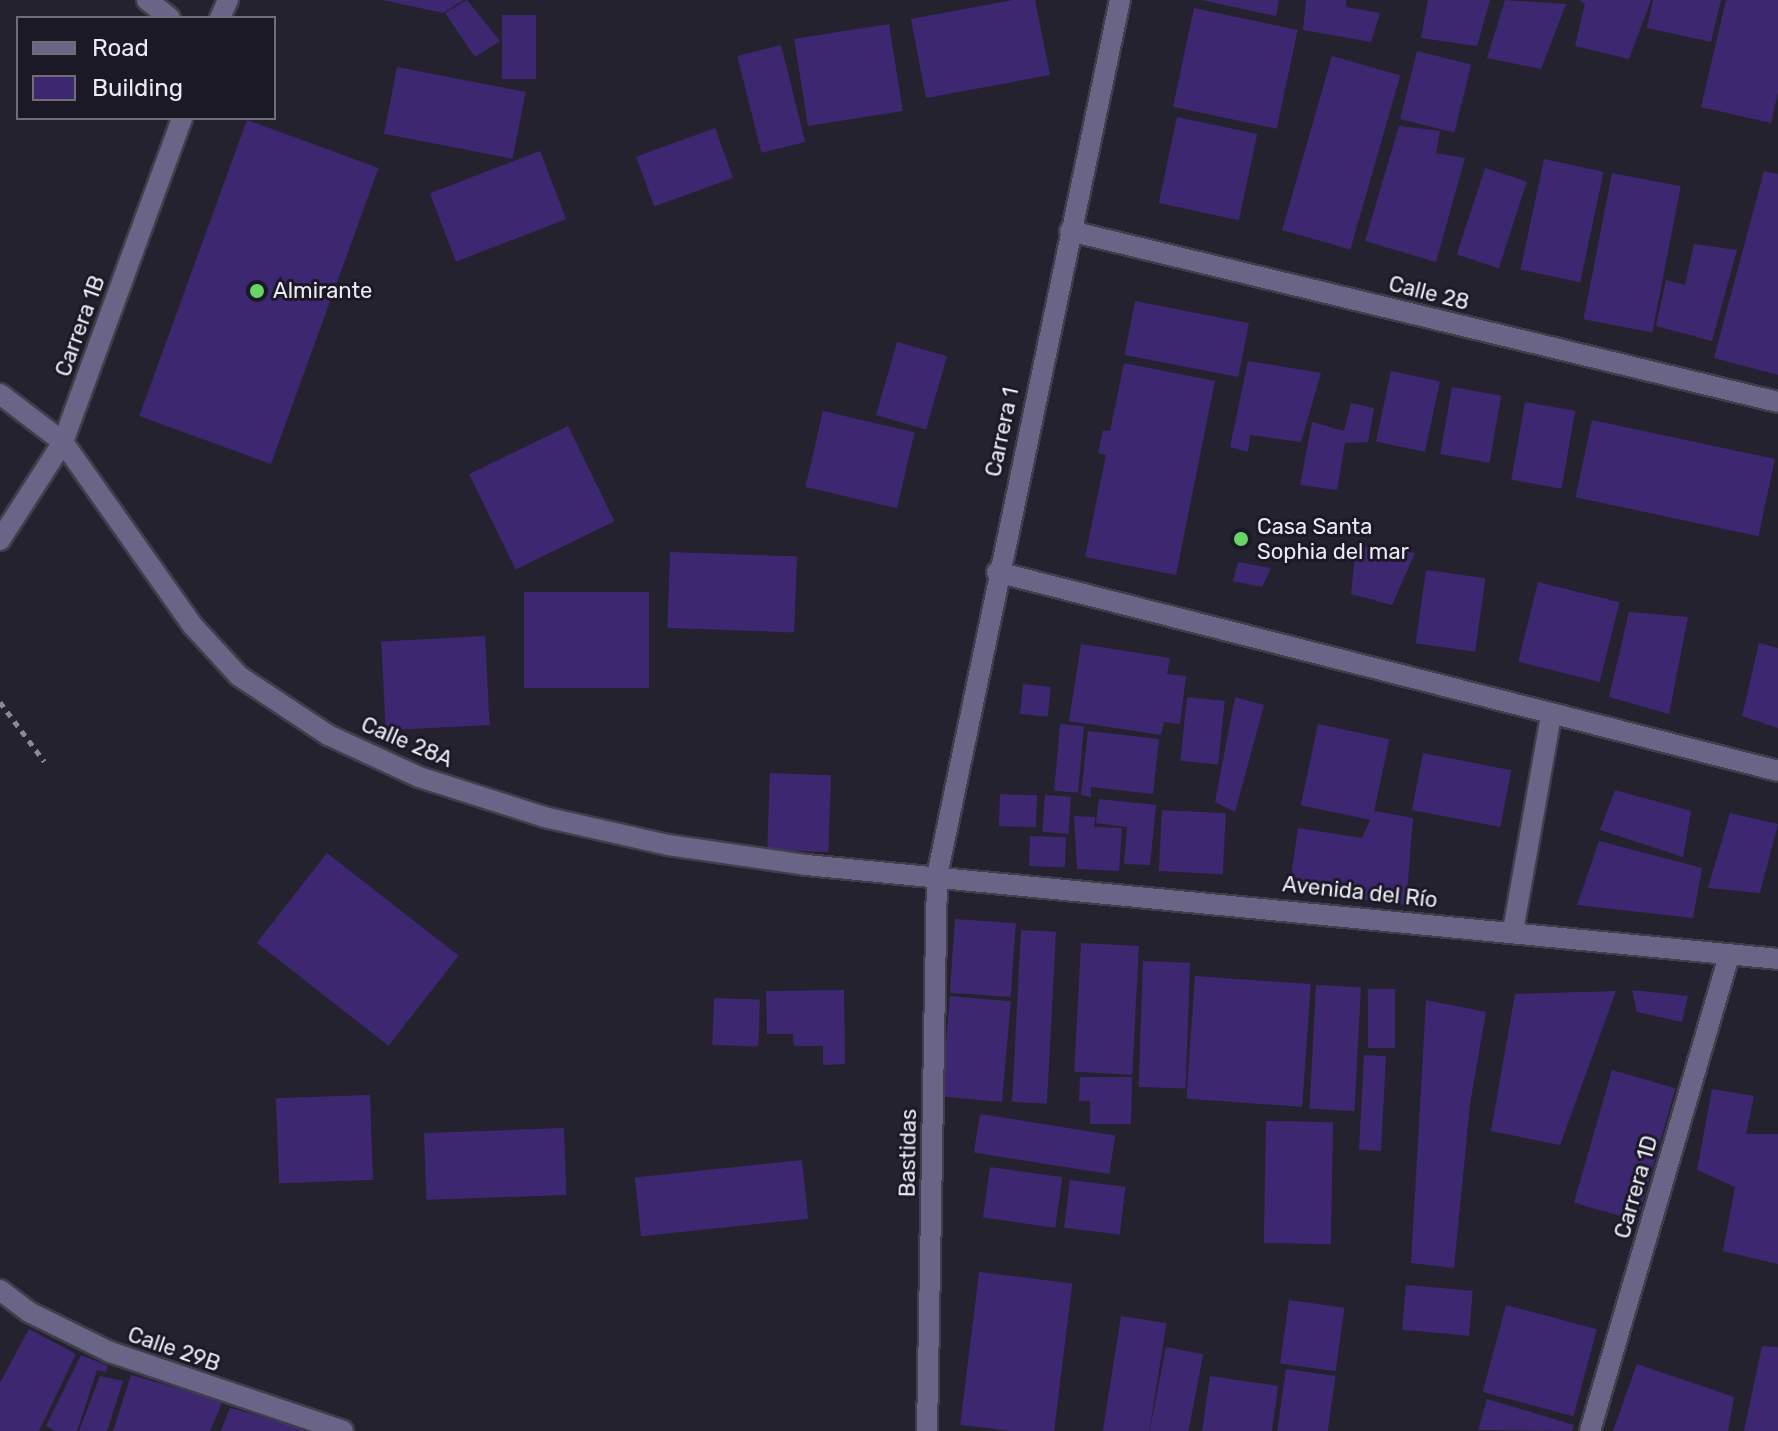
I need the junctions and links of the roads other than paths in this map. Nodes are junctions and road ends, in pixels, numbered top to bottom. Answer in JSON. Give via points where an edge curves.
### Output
{"nodes":[{"id":1,"x":147,"y":0,"type":"edge"},
{"id":2,"x":1120,"y":0,"type":"edge"},
{"id":3,"x":167,"y":16,"type":"edge"},
{"id":4,"x":181,"y":120,"type":"edge"},
{"id":5,"x":1070,"y":231,"type":"junction"},
{"id":6,"x":0,"y":394,"type":"edge"},
{"id":7,"x":1778,"y":402,"type":"edge"},
{"id":8,"x":63,"y":442,"type":"junction"},
{"id":9,"x":0,"y":540,"type":"edge"},
{"id":10,"x":997,"y":572,"type":"junction"},
{"id":11,"x":1551,"y":715,"type":"junction"},
{"id":12,"x":1778,"y":771,"type":"edge"},
{"id":13,"x":937,"y":876,"type":"junction"},
{"id":14,"x":1513,"y":931,"type":"junction"},
{"id":15,"x":1729,"y":956,"type":"junction"},
{"id":16,"x":1778,"y":959,"type":"edge"},
{"id":17,"x":0,"y":1290,"type":"edge"},
{"id":18,"x":343,"y":1431,"type":"edge"},
{"id":19,"x":927,"y":1431,"type":"edge"},
{"id":20,"x":1590,"y":1431,"type":"edge"}],
"edges":[{"from":1,"to":3,"type":"street"},
{"from":2,"to":5,"type":"street","name":"Carrera 1"},
{"from":4,"to":8,"type":"street","name":"Carrera 1B"},
{"from":5,"to":7,"type":"street","name":"Calle 28"},
{"from":5,"to":10,"type":"street","name":"Carrera 1"},
{"from":6,"to":8,"type":"street","name":"Calle 28A"},
{"from":8,"to":9,"type":"street","name":"Carrera 1B"},
{"from":8,"to":13,"type":"street","name":"Calle 28A","via":[[193,626],[239,676],[328,735],[419,777],[544,817],[699,850]]},
{"from":10,"to":11,"type":"street"},
{"from":10,"to":13,"type":"street","name":"Carrera 1"},
{"from":11,"to":12,"type":"street"},
{"from":11,"to":14,"type":"street"},
{"from":13,"to":14,"type":"street","name":"Avenida del Río"},
{"from":13,"to":19,"type":"street","name":"Bastidas"},
{"from":14,"to":15,"type":"street","name":"Avenida del Río"},
{"from":15,"to":16,"type":"street","name":"Avenida del Río"},
{"from":15,"to":20,"type":"street","name":"Carrera 1D"},
{"from":17,"to":18,"type":"street","name":"Calle 29B","via":[[29,1312],[110,1352]]}]}
